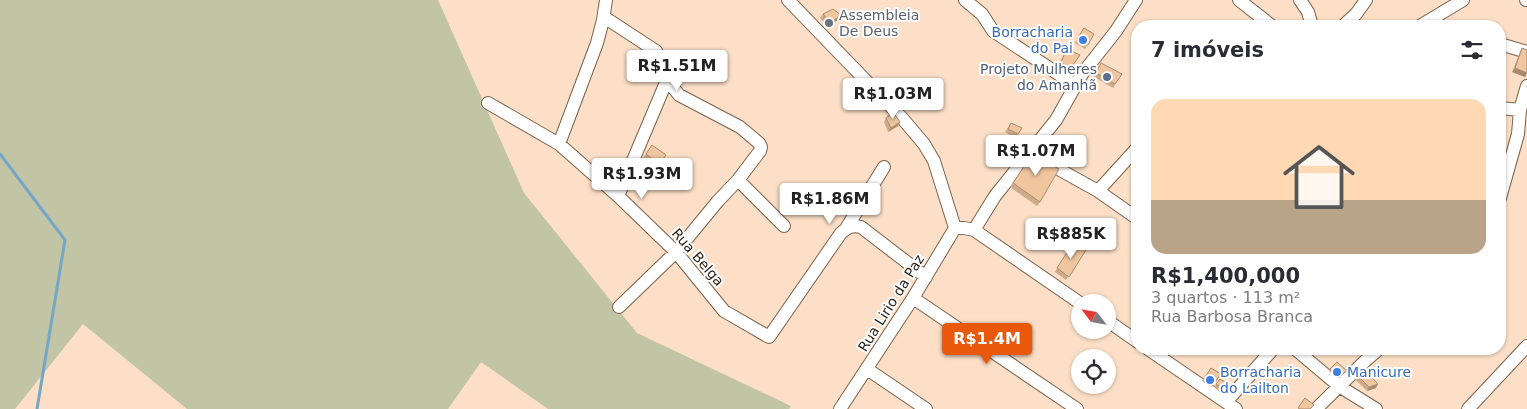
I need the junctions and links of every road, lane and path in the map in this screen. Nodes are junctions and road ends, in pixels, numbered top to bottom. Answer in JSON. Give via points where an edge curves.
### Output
{"nodes":[{"id":1,"x":605,"y":0,"type":"edge"},
{"id":2,"x":965,"y":0,"type":"edge"},
{"id":3,"x":1136,"y":0,"type":"edge"},
{"id":4,"x":1239,"y":0,"type":"edge"},
{"id":5,"x":1300,"y":0,"type":"edge"},
{"id":6,"x":1366,"y":0,"type":"edge"},
{"id":7,"x":1463,"y":0,"type":"edge"},
{"id":8,"x":793,"y":2,"type":"edge"},
{"id":9,"x":604,"y":18,"type":"junction"},
{"id":10,"x":1263,"y":20,"type":"edge"},
{"id":11,"x":1310,"y":20,"type":"edge"},
{"id":12,"x":1350,"y":20,"type":"edge"},
{"id":13,"x":1430,"y":20,"type":"edge"},
{"id":14,"x":1506,"y":46,"type":"edge"},
{"id":15,"x":1527,"y":52,"type":"edge"},
{"id":16,"x":667,"y":80,"type":"junction"},
{"id":17,"x":1075,"y":85,"type":"junction"},
{"id":18,"x":1527,"y":86,"type":"edge"},
{"id":19,"x":488,"y":103,"type":"dead end"},
{"id":20,"x":1506,"y":109,"type":"edge"},
{"id":21,"x":1520,"y":110,"type":"junction"},
{"id":22,"x":559,"y":144,"type":"junction"},
{"id":23,"x":1029,"y":153,"type":"junction"},
{"id":24,"x":1506,"y":153,"type":"edge"},
{"id":25,"x":1131,"y":155,"type":"edge"},
{"id":26,"x":884,"y":167,"type":"dead end"},
{"id":27,"x":738,"y":180,"type":"junction"},
{"id":28,"x":1098,"y":191,"type":"junction"},
{"id":29,"x":618,"y":196,"type":"junction"},
{"id":30,"x":1131,"y":213,"type":"edge"},
{"id":31,"x":784,"y":226,"type":"dead end"},
{"id":32,"x":847,"y":227,"type":"junction"},
{"id":33,"x":955,"y":228,"type":"junction"},
{"id":34,"x":974,"y":230,"type":"junction"},
{"id":35,"x":676,"y":252,"type":"junction"},
{"id":36,"x":926,"y":277,"type":"junction"},
{"id":37,"x":1071,"y":297,"type":"edge"},
{"id":38,"x":913,"y":298,"type":"junction"},
{"id":39,"x":619,"y":307,"type":"dead end"},
{"id":40,"x":1116,"y":327,"type":"edge"},
{"id":41,"x":1131,"y":337,"type":"edge"},
{"id":42,"x":1527,"y":346,"type":"edge"},
{"id":43,"x":1157,"y":355,"type":"edge"},
{"id":44,"x":1268,"y":355,"type":"edge"},
{"id":45,"x":1303,"y":355,"type":"edge"},
{"id":46,"x":1373,"y":355,"type":"edge"},
{"id":47,"x":867,"y":369,"type":"junction"},
{"id":48,"x":1339,"y":386,"type":"junction"},
{"id":49,"x":1231,"y":405,"type":"edge"},
{"id":50,"x":840,"y":409,"type":"edge"},
{"id":51,"x":926,"y":409,"type":"edge"},
{"id":52,"x":1077,"y":409,"type":"edge"},
{"id":53,"x":1316,"y":409,"type":"edge"},
{"id":54,"x":1376,"y":409,"type":"edge"},
{"id":55,"x":1468,"y":409,"type":"edge"}],
"edges":[{"from":1,"to":9,"type":"street"},
{"from":2,"to":17,"type":"street","via":[[982,14],[993,31]]},
{"from":3,"to":17,"type":"street"},
{"from":4,"to":10,"type":"street"},
{"from":5,"to":11,"type":"street"},
{"from":6,"to":12,"type":"street"},
{"from":7,"to":13,"type":"street"},
{"from":8,"to":33,"type":"street","via":[[924,144],[934,161]]},
{"from":9,"to":16,"type":"street","via":[[656,51]]},
{"from":9,"to":22,"type":"street"},
{"from":14,"to":15,"type":"street"},
{"from":16,"to":27,"type":"street","via":[[679,95],[740,127],[759,143],[760,151]]},
{"from":16,"to":29,"type":"street"},
{"from":17,"to":23,"type":"street","via":[[1056,120]]},
{"from":18,"to":21,"type":"street"},
{"from":19,"to":22,"type":"street","name":"Rua Belga"},
{"from":20,"to":21,"type":"street"},
{"from":21,"to":24,"type":"street","via":[[1518,134]]},
{"from":22,"to":29,"type":"street","name":"Rua Belga"},
{"from":23,"to":28,"type":"street"},
{"from":23,"to":34,"type":"street"},
{"from":25,"to":28,"type":"street"},
{"from":26,"to":32,"type":"street"},
{"from":27,"to":31,"type":"street"},
{"from":27,"to":35,"type":"street"},
{"from":28,"to":30,"type":"street"},
{"from":29,"to":35,"type":"street","name":"Rua Belga"},
{"from":32,"to":35,"type":"street","name":"Rua Belga","via":[[768,337],[724,311]]},
{"from":32,"to":36,"type":"street","via":[[861,227]]},
{"from":33,"to":34,"type":"street"},
{"from":33,"to":36,"type":"street","name":"Rua Lirio da Paz"},
{"from":34,"to":37,"type":"street"},
{"from":35,"to":39,"type":"street"},
{"from":36,"to":38,"type":"street","name":"Rua Lirio da Paz"},
{"from":38,"to":47,"type":"street","name":"Rua Lirio da Paz"},
{"from":38,"to":52,"type":"street"},
{"from":40,"to":41,"type":"street"},
{"from":42,"to":55,"type":"street"},
{"from":43,"to":49,"type":"street"},
{"from":44,"to":49,"type":"street"},
{"from":45,"to":48,"type":"street"},
{"from":46,"to":48,"type":"street"},
{"from":47,"to":50,"type":"street","name":"Rua Lirio da Paz"},
{"from":47,"to":51,"type":"street"},
{"from":48,"to":53,"type":"street"},
{"from":48,"to":54,"type":"street"}]}
